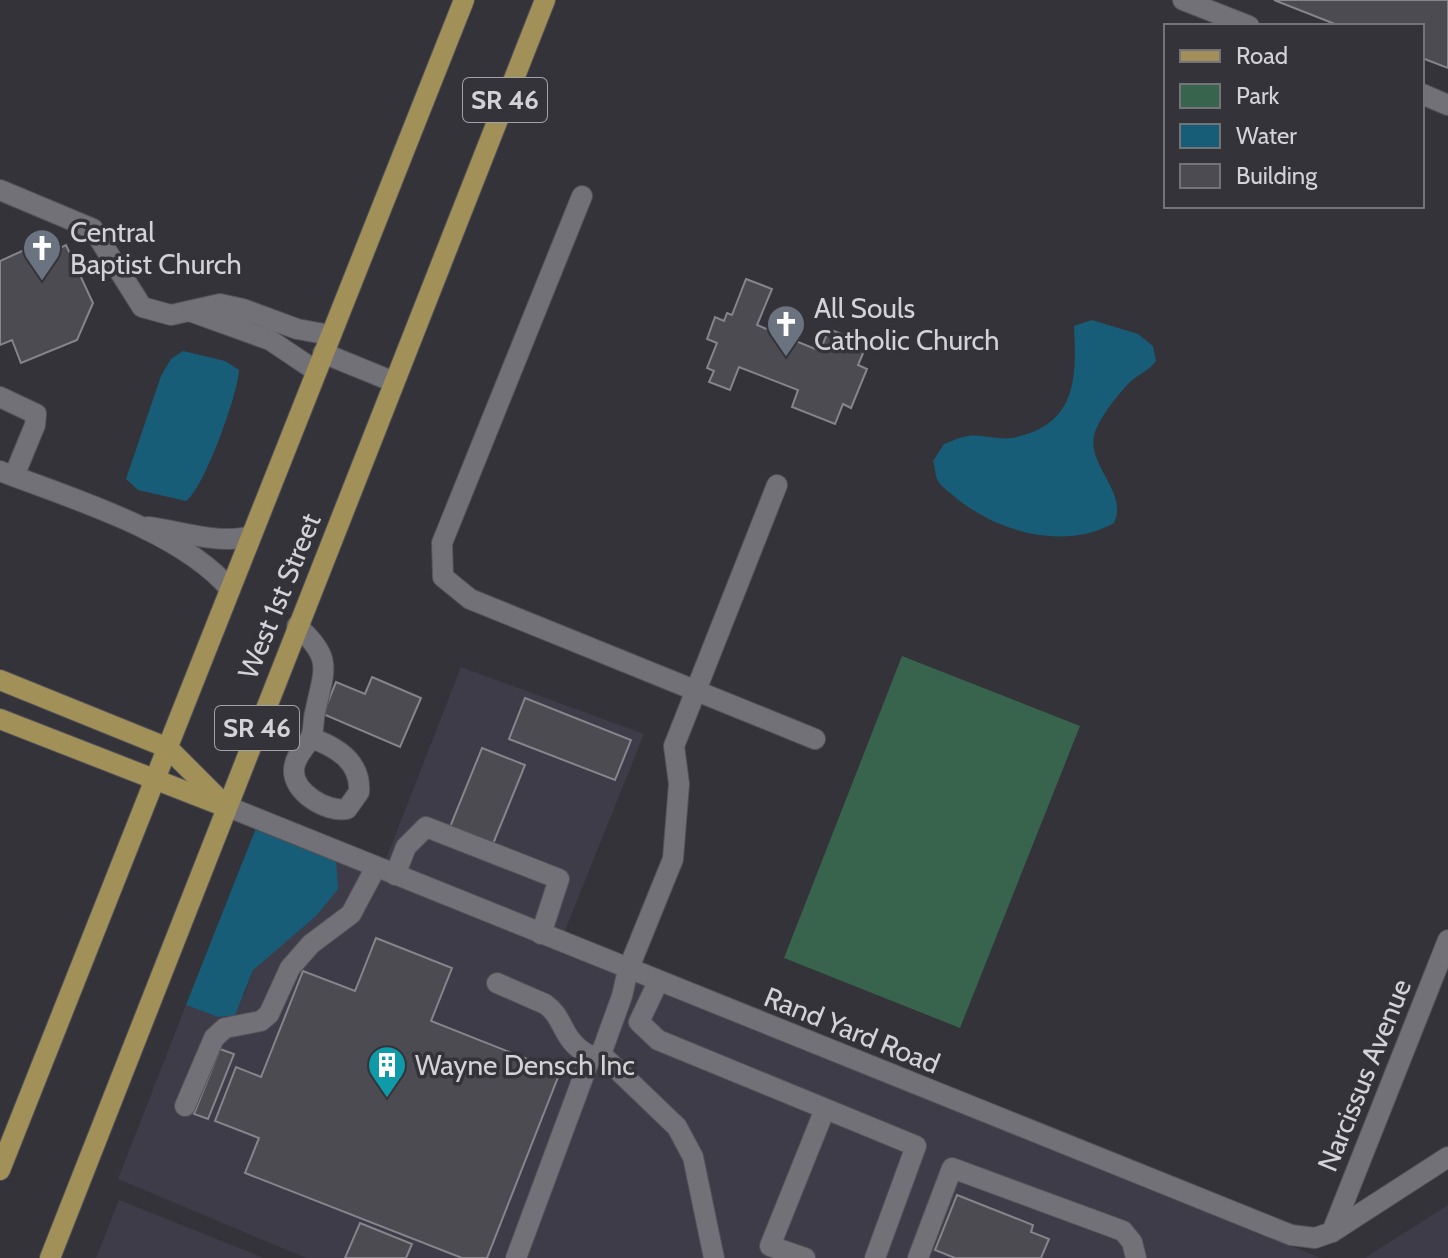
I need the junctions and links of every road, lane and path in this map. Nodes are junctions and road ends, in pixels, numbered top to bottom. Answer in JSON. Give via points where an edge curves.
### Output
{"nodes":[{"id":1,"x":464,"y":0,"type":"edge"},
{"id":2,"x":545,"y":0,"type":"edge"},
{"id":3,"x":1183,"y":0,"type":"edge"},
{"id":4,"x":1244,"y":24,"type":"edge"},
{"id":5,"x":1424,"y":95,"type":"edge"},
{"id":6,"x":1448,"y":105,"type":"edge"},
{"id":7,"x":0,"y":190,"type":"edge"},
{"id":8,"x":582,"y":196,"type":"dead end"},
{"id":9,"x":192,"y":312,"type":"junction"},
{"id":10,"x":323,"y":353,"type":"junction"},
{"id":11,"x":394,"y":382,"type":"junction"},
{"id":12,"x":0,"y":397,"type":"edge"},
{"id":13,"x":7,"y":473,"type":"edge"},
{"id":14,"x":777,"y":485,"type":"dead end"},
{"id":15,"x":140,"y":526,"type":"junction"},
{"id":16,"x":251,"y":536,"type":"junction"},
{"id":17,"x":230,"y":589,"type":"junction"},
{"id":18,"x":297,"y":626,"type":"junction"},
{"id":19,"x":0,"y":680,"type":"edge"},
{"id":20,"x":695,"y":690,"type":"junction"},
{"id":21,"x":0,"y":719,"type":"edge"},
{"id":22,"x":311,"y":738,"type":"junction"},
{"id":23,"x":815,"y":739,"type":"dead end"},
{"id":24,"x":168,"y":748,"type":"junction"},
{"id":25,"x":155,"y":780,"type":"junction"},
{"id":26,"x":226,"y":806,"type":"junction"},
{"id":27,"x":331,"y":810,"type":"junction"},
{"id":28,"x":317,"y":844,"type":"junction"},
{"id":29,"x":385,"y":871,"type":"junction"},
{"id":30,"x":541,"y":934,"type":"junction"},
{"id":31,"x":1448,"y":940,"type":"edge"},
{"id":32,"x":628,"y":970,"type":"junction"},
{"id":33,"x":658,"y":982,"type":"junction"},
{"id":34,"x":497,"y":983,"type":"dead end"},
{"id":35,"x":596,"y":1055,"type":"junction"},
{"id":36,"x":185,"y":1106,"type":"dead end"},
{"id":37,"x":825,"y":1109,"type":"junction"},
{"id":38,"x":1448,"y":1157,"type":"edge"},
{"id":39,"x":0,"y":1170,"type":"edge"},
{"id":40,"x":1332,"y":1232,"type":"junction"},
{"id":41,"x":50,"y":1258,"type":"edge"},
{"id":42,"x":516,"y":1258,"type":"edge"},
{"id":43,"x":714,"y":1258,"type":"edge"},
{"id":44,"x":805,"y":1258,"type":"edge"},
{"id":45,"x":875,"y":1258,"type":"edge"},
{"id":46,"x":918,"y":1258,"type":"edge"},
{"id":47,"x":1136,"y":1258,"type":"edge"}],
"edges":[{"from":1,"to":10,"type":"main road","name":"West 1st Street","number":"SR 46"},
{"from":2,"to":11,"type":"main road","name":"West 1st Street","number":"SR 46"},
{"from":3,"to":4,"type":"street"},
{"from":5,"to":6,"type":"street"},
{"from":7,"to":9,"type":"street","via":[[93,229],[142,307],[171,315]]},
{"from":8,"to":20,"type":"street","via":[[442,543],[443,577],[470,599]]},
{"from":9,"to":10,"type":"street"},
{"from":9,"to":10,"type":"street","via":[[220,304],[243,309],[297,329]]},
{"from":10,"to":11,"type":"street"},
{"from":10,"to":16,"type":"main road","name":"West 1st Street","number":"SR 46"},
{"from":11,"to":18,"type":"main road","name":"West 1st Street","number":"SR 46"},
{"from":12,"to":13,"type":"street","via":[[36,414]]},
{"from":13,"to":15,"type":"street"},
{"from":14,"to":20,"type":"street"},
{"from":15,"to":16,"type":"street","via":[[215,538]]},
{"from":15,"to":17,"type":"street","via":[[201,563]]},
{"from":16,"to":17,"type":"main road","name":"West 1st Street","number":"SR 46"},
{"from":17,"to":24,"type":"main road","name":"West 1st Street","number":"SR 46"},
{"from":18,"to":22,"type":"street","via":[[317,644],[325,668]]},
{"from":18,"to":26,"type":"main road","name":"West 1st Street","number":"SR 46"},
{"from":19,"to":24,"type":"main road"},
{"from":20,"to":23,"type":"street"},
{"from":20,"to":32,"type":"street","via":[[674,746],[679,784],[673,859]]},
{"from":21,"to":25,"type":"main road"},
{"from":22,"to":27,"type":"street","via":[[298,755],[294,775]]},
{"from":22,"to":27,"type":"street","via":[[341,753],[358,773],[356,799],[347,809]]},
{"from":24,"to":25,"type":"main road","name":"West 1st Street","number":"SR 46"},
{"from":24,"to":26,"type":"main road"},
{"from":25,"to":26,"type":"main road"},
{"from":25,"to":39,"type":"main road","name":"West 1st Street","number":"SR 46"},
{"from":26,"to":28,"type":"street","name":"Rand Yard Road"},
{"from":26,"to":41,"type":"main road","name":"West 1st Street","number":"SR 46"},
{"from":27,"to":28,"type":"street"},
{"from":28,"to":29,"type":"street","name":"Rand Yard Road"},
{"from":29,"to":30,"type":"street","name":"Rand Yard Road"},
{"from":29,"to":30,"type":"street","via":[[426,827],[559,879]]},
{"from":29,"to":36,"type":"street","via":[[351,914],[311,944],[290,968],[269,1014],[261,1021],[225,1028],[214,1038]]},
{"from":30,"to":32,"type":"street","name":"Rand Yard Road"},
{"from":31,"to":40,"type":"street","name":"Narcissus Avenue"},
{"from":32,"to":33,"type":"street","name":"Rand Yard Road"},
{"from":32,"to":35,"type":"street"},
{"from":33,"to":37,"type":"street","via":[[639,1022],[658,1040]]},
{"from":33,"to":40,"type":"street","name":"Rand Yard Road","via":[[1291,1235],[1315,1238]]},
{"from":34,"to":35,"type":"street","via":[[552,1009],[568,1040]]},
{"from":35,"to":42,"type":"street"},
{"from":35,"to":43,"type":"street","via":[[677,1127],[693,1157]]},
{"from":37,"to":44,"type":"street","via":[[770,1246]]},
{"from":37,"to":45,"type":"street","via":[[916,1146]]},
{"from":38,"to":40,"type":"street","name":"Rand Yard Road"},
{"from":46,"to":47,"type":"street","via":[[952,1168],[1123,1231]]}]}
